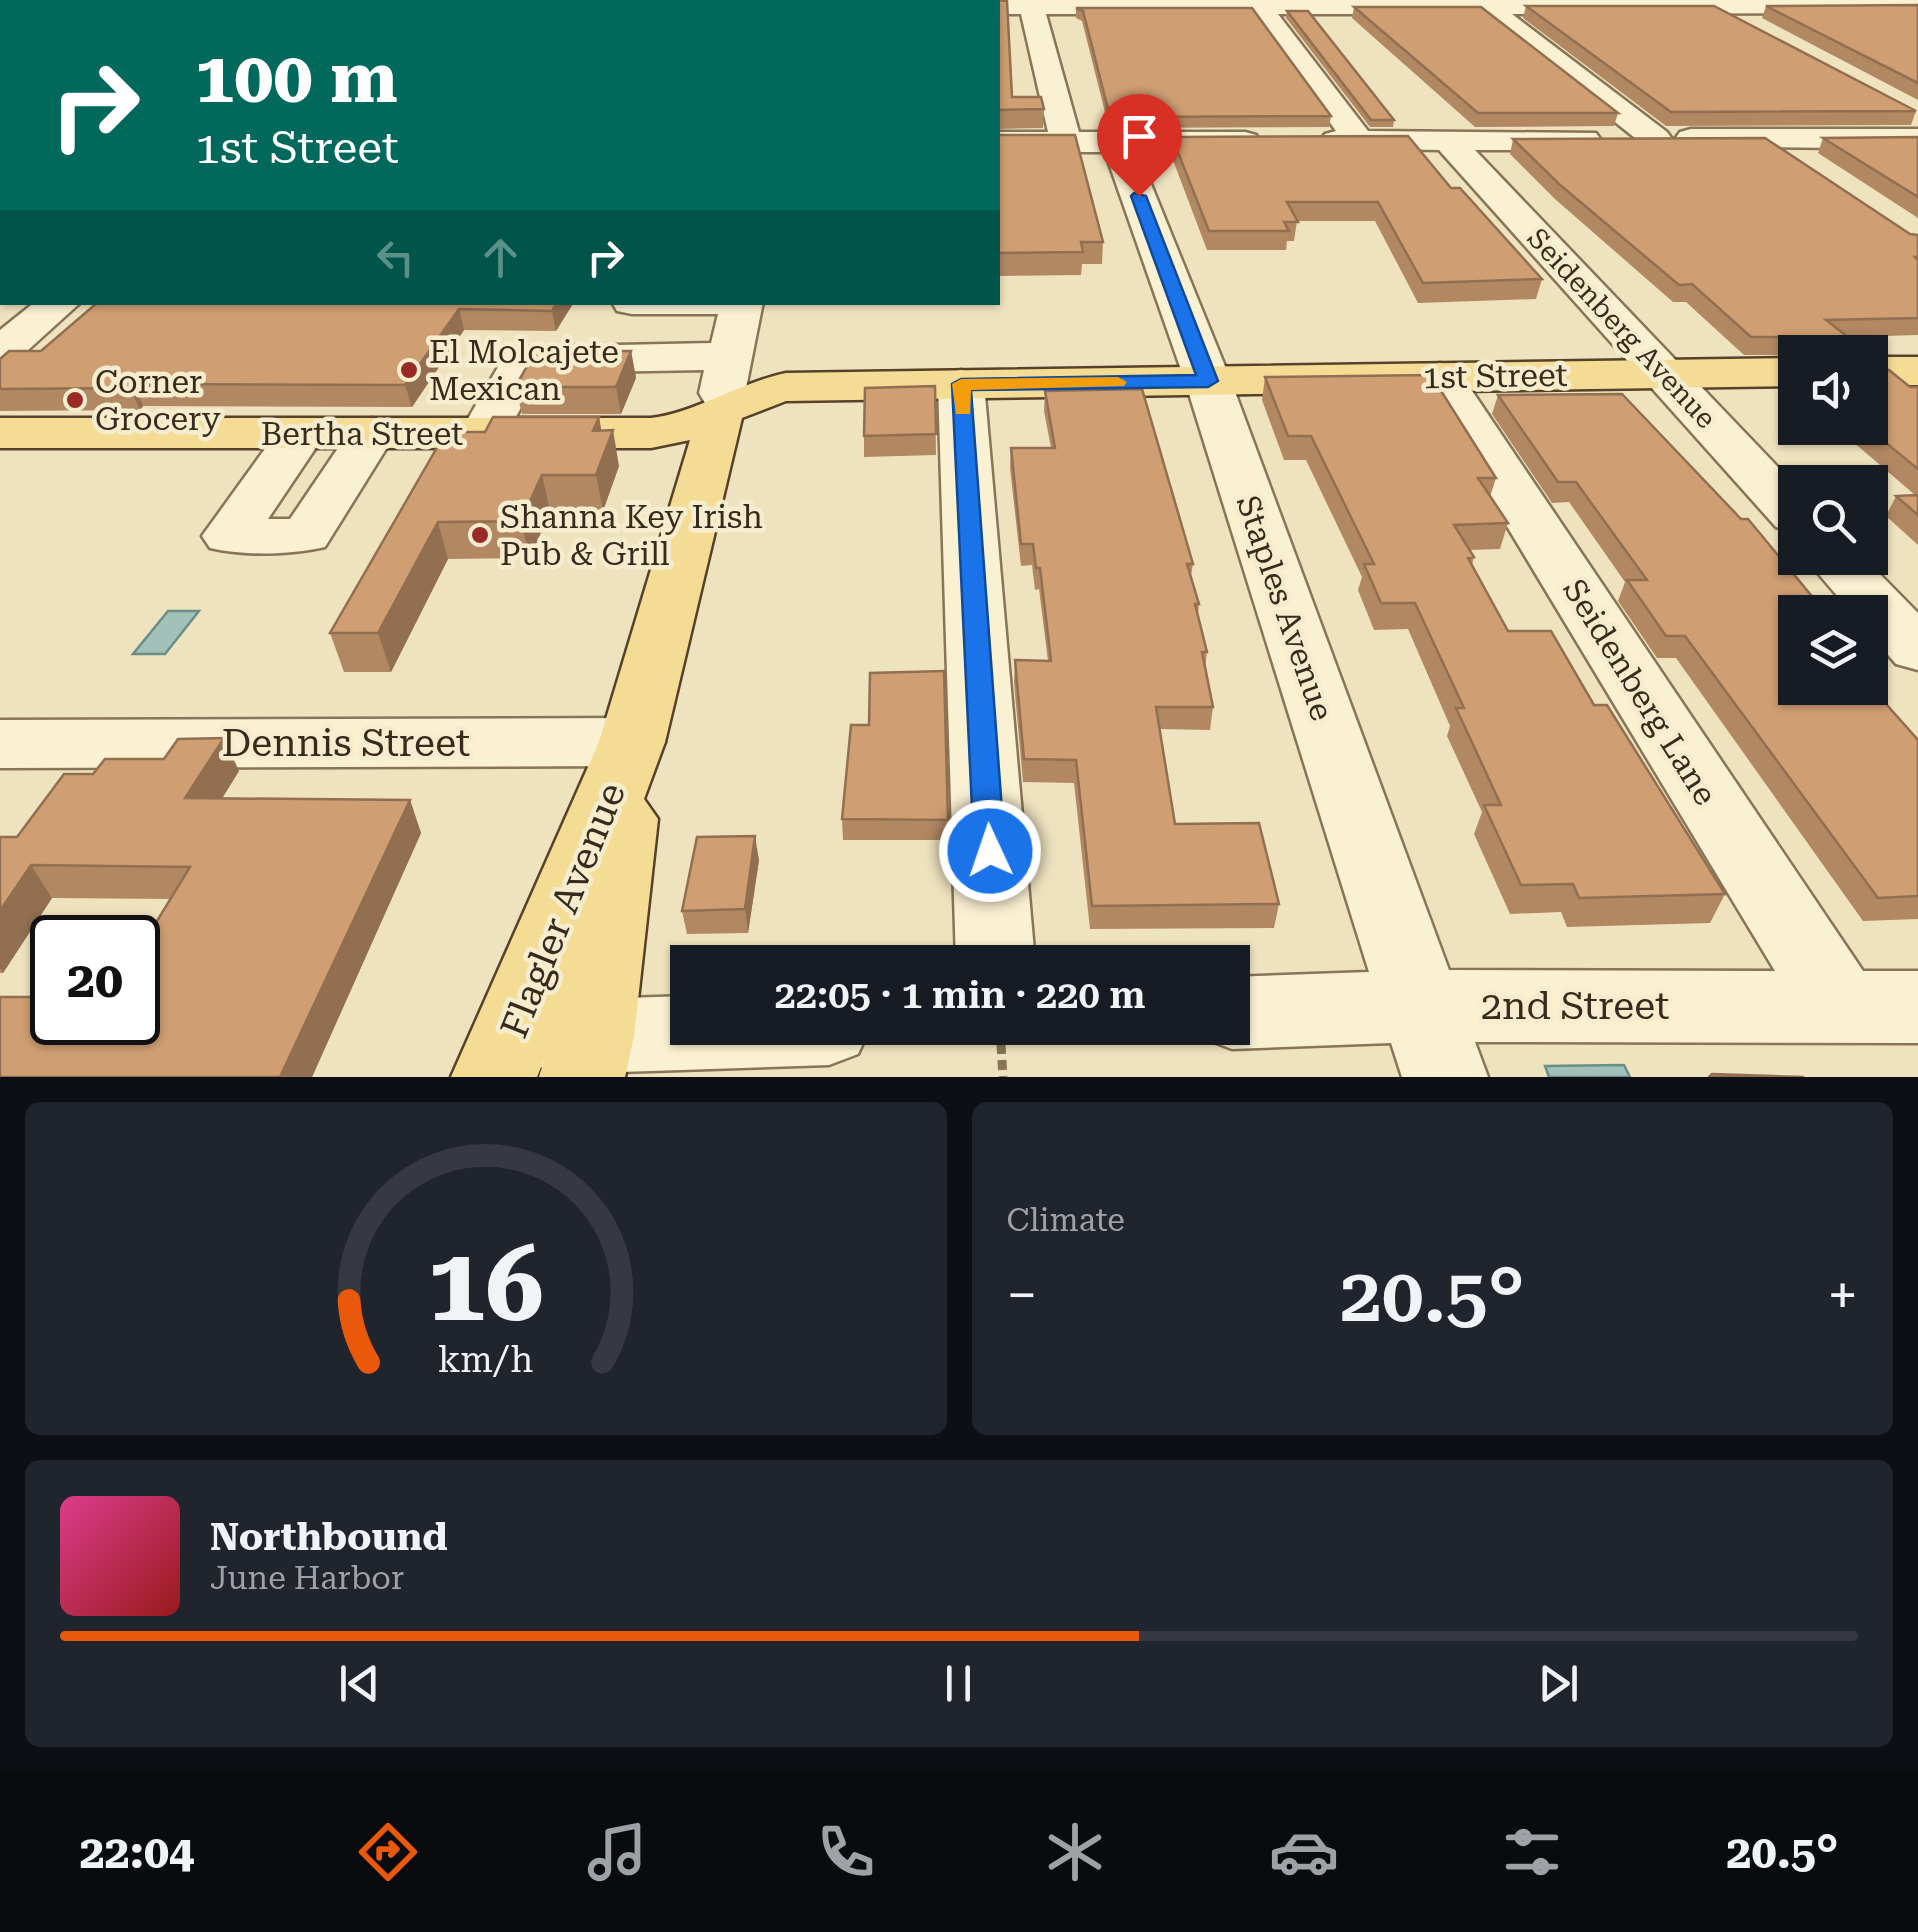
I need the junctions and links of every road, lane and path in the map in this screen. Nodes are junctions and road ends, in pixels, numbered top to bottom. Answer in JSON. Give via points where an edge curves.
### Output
{"nodes":[{"id":1,"x":1258,"y":3,"type":"edge"},
{"id":2,"x":1482,"y":3,"type":"edge"},
{"id":3,"x":1030,"y":4,"type":"edge"},
{"id":4,"x":1711,"y":4,"type":"edge"},
{"id":5,"x":1918,"y":6,"type":"edge"},
{"id":6,"x":1000,"y":7,"type":"edge"},
{"id":7,"x":1767,"y":34,"type":"edge"},
{"id":8,"x":1766,"y":138,"type":"junction"},
{"id":9,"x":1656,"y":139,"type":"junction"},
{"id":10,"x":1918,"y":139,"type":"edge"},
{"id":11,"x":1360,"y":141,"type":"junction"},
{"id":12,"x":1448,"y":141,"type":"junction"},
{"id":13,"x":1000,"y":142,"type":"edge"},
{"id":14,"x":1092,"y":142,"type":"junction"},
{"id":15,"x":1812,"y":169,"type":"edge"},
{"id":16,"x":57,"y":305,"type":"edge"},
{"id":17,"x":741,"y":305,"type":"edge"},
{"id":18,"x":0,"y":352,"type":"edge"},
{"id":19,"x":727,"y":356,"type":"junction"},
{"id":20,"x":1888,"y":371,"type":"edge"},
{"id":21,"x":1918,"y":371,"type":"edge"},
{"id":22,"x":1778,"y":372,"type":"edge"},
{"id":23,"x":1664,"y":374,"type":"junction"},
{"id":24,"x":1440,"y":377,"type":"junction"},
{"id":25,"x":1208,"y":381,"type":"junction"},
{"id":26,"x":961,"y":384,"type":"junction"},
{"id":27,"x":719,"y":411,"type":"junction"},
{"id":28,"x":0,"y":434,"type":"edge"},
{"id":29,"x":300,"y":434,"type":"junction"},
{"id":30,"x":372,"y":434,"type":"junction"},
{"id":31,"x":484,"y":434,"type":"junction"},
{"id":32,"x":1778,"y":498,"type":"edge"},
{"id":33,"x":1849,"y":575,"type":"edge"},
{"id":34,"x":1918,"y":650,"type":"edge"},
{"id":35,"x":632,"y":742,"type":"junction"},
{"id":36,"x":0,"y":744,"type":"edge"},
{"id":37,"x":995,"y":945,"type":"edge"},
{"id":38,"x":1879,"y":1007,"type":"edge"},
{"id":39,"x":1250,"y":1015,"type":"edge"},
{"id":40,"x":1433,"y":1041,"type":"edge"},
{"id":41,"x":682,"y":1045,"type":"edge"},
{"id":42,"x":1001,"y":1045,"type":"edge"},
{"id":43,"x":587,"y":1056,"type":"edge"},
{"id":44,"x":503,"y":1057,"type":"edge"},
{"id":45,"x":1003,"y":1077,"type":"edge"}],
"edges":[{"from":1,"to":2,"type":"street"},
{"from":1,"to":3,"type":"street"},
{"from":1,"to":11,"type":"street"},
{"from":2,"to":4,"type":"street"},
{"from":2,"to":9,"type":"street"},
{"from":3,"to":6,"type":"street"},
{"from":3,"to":14,"type":"street","name":"Staples Avenue"},
{"from":4,"to":5,"type":"street"},
{"from":4,"to":7,"type":"street"},
{"from":8,"to":9,"type":"street"},
{"from":8,"to":10,"type":"street"},
{"from":8,"to":15,"type":"street"},
{"from":9,"to":12,"type":"street"},
{"from":11,"to":12,"type":"street"},
{"from":11,"to":14,"type":"street"},
{"from":12,"to":23,"type":"street","name":"Seidenberg Avenue"},
{"from":13,"to":14,"type":"street"},
{"from":14,"to":25,"type":"street","name":"Staples Avenue"},
{"from":16,"to":18,"type":"street"},
{"from":17,"to":19,"type":"street","name":"Flagler Avenue"},
{"from":19,"to":27,"type":"street","name":"Flagler Avenue"},
{"from":19,"to":31,"type":"street","via":[[524,360]]},
{"from":20,"to":21,"type":"main road"},
{"from":22,"to":23,"type":"main road","name":"1st Street"},
{"from":23,"to":24,"type":"main road","name":"1st Street"},
{"from":23,"to":32,"type":"street","name":"Seidenberg Avenue"},
{"from":24,"to":25,"type":"main road","name":"1st Street"},
{"from":24,"to":38,"type":"street","name":"Seidenberg Lane"},
{"from":25,"to":26,"type":"main road","name":"1st Street"},
{"from":25,"to":40,"type":"street","name":"Staples Avenue"},
{"from":26,"to":27,"type":"main road","name":"1st Street","via":[[775,388]]},
{"from":26,"to":37,"type":"street"},
{"from":27,"to":31,"type":"main road","name":"Bertha Street","via":[[662,433]]},
{"from":27,"to":35,"type":"main road","name":"Flagler Avenue"},
{"from":28,"to":29,"type":"main road","name":"Bertha Street"},
{"from":29,"to":30,"type":"main road","name":"Bertha Street"},
{"from":29,"to":30,"type":"street","via":[[228,536],[306,535]]},
{"from":30,"to":31,"type":"main road","name":"Bertha Street"},
{"from":33,"to":34,"type":"street"},
{"from":35,"to":36,"type":"street","name":"Dennis Street"},
{"from":35,"to":43,"type":"main road","name":"Flagler Avenue"},
{"from":35,"to":44,"type":"main road","name":"Flagler Avenue"},
{"from":38,"to":40,"type":"street","name":"2nd Street"},
{"from":39,"to":40,"type":"street","name":"2nd Street"},
{"from":41,"to":43,"type":"street"},
{"from":42,"to":45,"type":"path"},
{"from":43,"to":44,"type":"street"}]}
